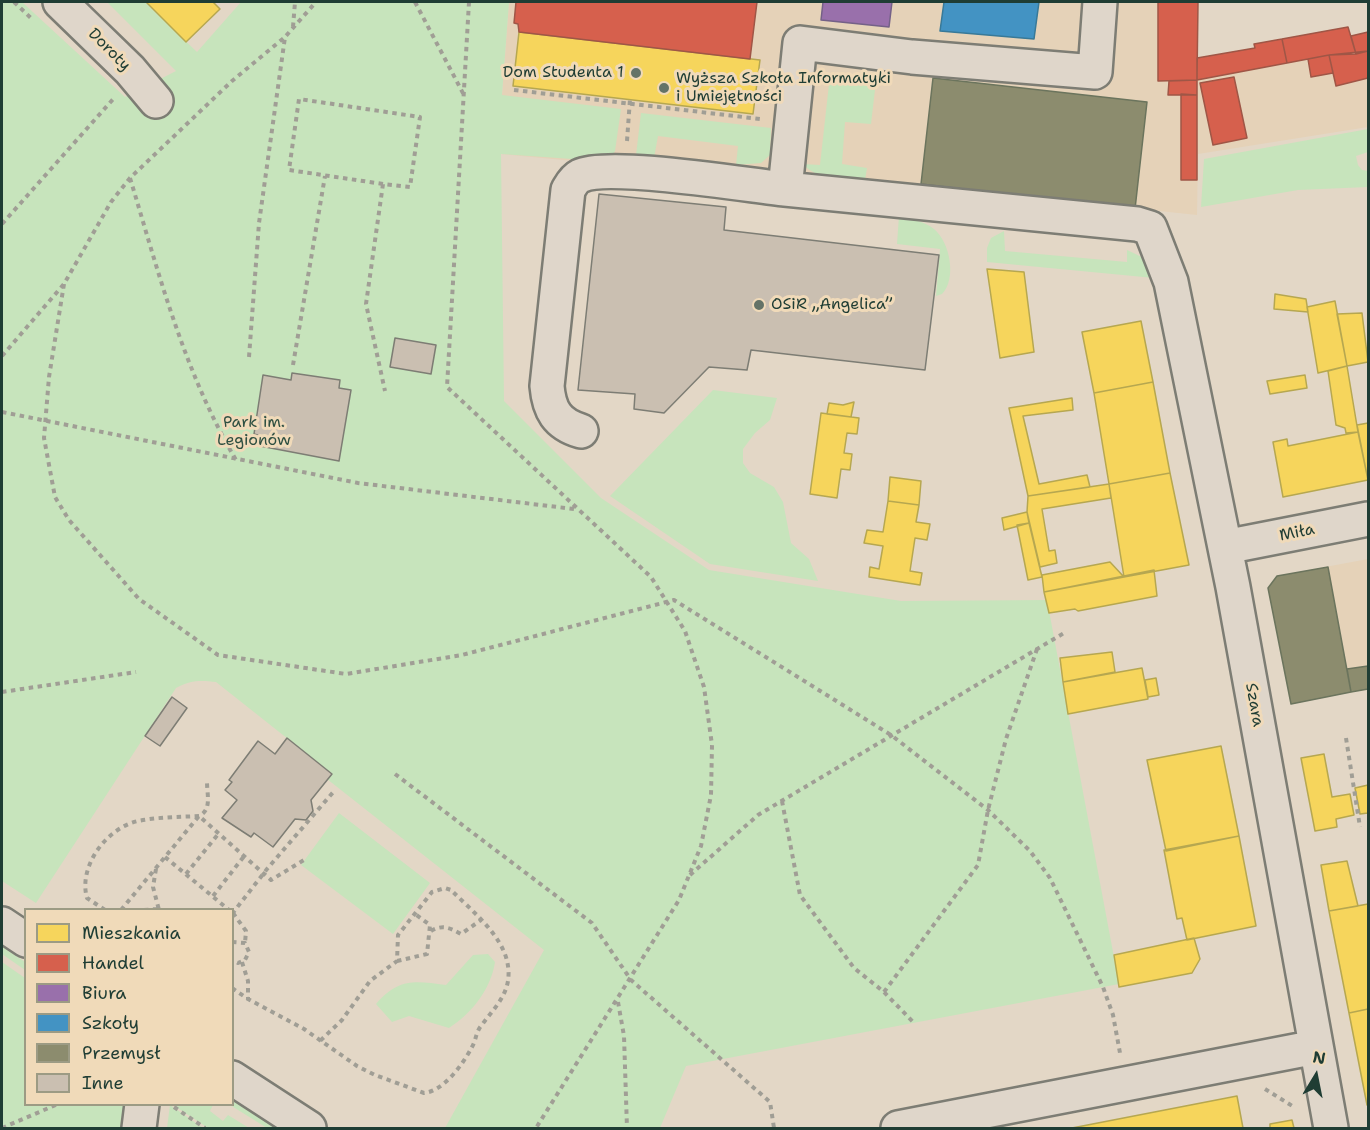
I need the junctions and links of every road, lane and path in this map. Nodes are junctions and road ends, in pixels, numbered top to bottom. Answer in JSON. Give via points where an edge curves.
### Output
{"nodes":[{"id":1,"x":14,"y":2,"type":"edge"},
{"id":2,"x":60,"y":2,"type":"edge"},
{"id":3,"x":295,"y":2,"type":"edge"},
{"id":4,"x":316,"y":2,"type":"edge"},
{"id":5,"x":415,"y":2,"type":"edge"},
{"id":6,"x":469,"y":2,"type":"edge"},
{"id":7,"x":1100,"y":2,"type":"edge"},
{"id":8,"x":39,"y":26,"type":"dead end"},
{"id":9,"x":293,"y":28,"type":"junction"},
{"id":10,"x":285,"y":37,"type":"junction"},
{"id":11,"x":106,"y":89,"type":"dead end"},
{"id":12,"x":514,"y":90,"type":"dead end"},
{"id":13,"x":465,"y":97,"type":"junction"},
{"id":14,"x":156,"y":101,"type":"dead end"},
{"id":15,"x":630,"y":102,"type":"junction"},
{"id":16,"x":792,"y":122,"type":"junction"},
{"id":17,"x":624,"y":171,"type":"junction"},
{"id":18,"x":325,"y":176,"type":"junction"},
{"id":19,"x":130,"y":178,"type":"junction"},
{"id":20,"x":383,"y":184,"type":"junction"},
{"id":21,"x":785,"y":189,"type":"junction"},
{"id":22,"x":2,"y":224,"type":"edge"},
{"id":23,"x":64,"y":284,"type":"junction"},
{"id":24,"x":2,"y":356,"type":"edge"},
{"id":25,"x":249,"y":357,"type":"dead end"},
{"id":26,"x":293,"y":365,"type":"dead end"},
{"id":27,"x":385,"y":391,"type":"dead end"},
{"id":28,"x":2,"y":412,"type":"edge"},
{"id":29,"x":45,"y":420,"type":"junction"},
{"id":30,"x":581,"y":431,"type":"dead end"},
{"id":31,"x":236,"y":460,"type":"junction"},
{"id":32,"x":575,"y":509,"type":"junction"},
{"id":33,"x":1368,"y":519,"type":"edge"},
{"id":34,"x":1225,"y":547,"type":"junction"},
{"id":35,"x":666,"y":602,"type":"junction"},
{"id":36,"x":1064,"y":633,"type":"dead end"},
{"id":37,"x":1037,"y":649,"type":"junction"},
{"id":38,"x":136,"y":672,"type":"dead end"},
{"id":39,"x":2,"y":692,"type":"edge"},
{"id":40,"x":891,"y":735,"type":"junction"},
{"id":41,"x":1346,"y":738,"type":"dead end"},
{"id":42,"x":395,"y":774,"type":"dead end"},
{"id":43,"x":207,"y":782,"type":"dead end"},
{"id":44,"x":335,"y":790,"type":"dead end"},
{"id":45,"x":782,"y":801,"type":"junction"},
{"id":46,"x":988,"y":810,"type":"junction"},
{"id":47,"x":199,"y":816,"type":"junction"},
{"id":48,"x":1360,"y":827,"type":"dead end"},
{"id":49,"x":219,"y":833,"type":"junction"},
{"id":50,"x":245,"y":855,"type":"junction"},
{"id":51,"x":165,"y":856,"type":"junction"},
{"id":52,"x":304,"y":860,"type":"dead end"},
{"id":53,"x":158,"y":866,"type":"junction"},
{"id":54,"x":186,"y":874,"type":"junction"},
{"id":55,"x":263,"y":874,"type":"junction"},
{"id":56,"x":690,"y":876,"type":"junction"},
{"id":57,"x":213,"y":896,"type":"junction"},
{"id":58,"x":103,"y":908,"type":"edge"},
{"id":59,"x":122,"y":908,"type":"edge"},
{"id":60,"x":159,"y":908,"type":"edge"},
{"id":61,"x":228,"y":908,"type":"edge"},
{"id":62,"x":234,"y":912,"type":"edge"},
{"id":63,"x":234,"y":914,"type":"edge"},
{"id":64,"x":415,"y":914,"type":"junction"},
{"id":65,"x":480,"y":920,"type":"junction"},
{"id":66,"x":2,"y":924,"type":"edge"},
{"id":67,"x":431,"y":931,"type":"junction"},
{"id":68,"x":24,"y":939,"type":"edge"},
{"id":69,"x":234,"y":942,"type":"edge"},
{"id":70,"x":245,"y":943,"type":"junction"},
{"id":71,"x":234,"y":960,"type":"edge"},
{"id":72,"x":242,"y":962,"type":"junction"},
{"id":73,"x":397,"y":962,"type":"junction"},
{"id":74,"x":631,"y":980,"type":"junction"},
{"id":75,"x":234,"y":989,"type":"edge"},
{"id":76,"x":884,"y":992,"type":"junction"},
{"id":77,"x":248,"y":999,"type":"junction"},
{"id":78,"x":618,"y":1001,"type":"junction"},
{"id":79,"x":913,"y":1022,"type":"dead end"},
{"id":80,"x":320,"y":1041,"type":"junction"},
{"id":81,"x":1316,"y":1047,"type":"junction"},
{"id":82,"x":234,"y":1079,"type":"edge"},
{"id":83,"x":1125,"y":1084,"type":"junction"},
{"id":84,"x":53,"y":1106,"type":"edge"},
{"id":85,"x":142,"y":1106,"type":"edge"},
{"id":86,"x":174,"y":1106,"type":"edge"},
{"id":87,"x":2,"y":1128,"type":"edge"},
{"id":88,"x":139,"y":1128,"type":"edge"},
{"id":89,"x":205,"y":1128,"type":"edge"},
{"id":90,"x":309,"y":1128,"type":"edge"},
{"id":91,"x":536,"y":1128,"type":"edge"},
{"id":92,"x":627,"y":1128,"type":"edge"},
{"id":93,"x":774,"y":1128,"type":"edge"},
{"id":94,"x":898,"y":1128,"type":"edge"},
{"id":95,"x":1331,"y":1128,"type":"edge"}],
"edges":[{"from":1,"to":8,"type":"path"},
{"from":2,"to":14,"type":"street","name":"Doroty"},
{"from":3,"to":9,"type":"path"},
{"from":4,"to":9,"type":"path"},
{"from":5,"to":13,"type":"path"},
{"from":6,"to":13,"type":"path"},
{"from":7,"to":16,"type":"street","via":[[1095,72],[800,43]]},
{"from":9,"to":10,"type":"path"},
{"from":10,"to":19,"type":"path","via":[[232,81]]},
{"from":10,"to":25,"type":"path","via":[[259,223]]},
{"from":11,"to":22,"type":"path","via":[[115,97]]},
{"from":12,"to":15,"type":"path"},
{"from":13,"to":32,"type":"path","via":[[447,387]]},
{"from":15,"to":16,"type":"path"},
{"from":15,"to":17,"type":"path"},
{"from":16,"to":21,"type":"street"},
{"from":17,"to":21,"type":"street"},
{"from":17,"to":30,"type":"street","via":[[581,175],[568,190],[547,386],[548,402],[556,417],[566,427]]},
{"from":18,"to":20,"type":"path"},
{"from":18,"to":20,"type":"path","via":[[289,171],[299,99],[420,117],[410,187]]},
{"from":18,"to":26,"type":"path"},
{"from":19,"to":23,"type":"path","via":[[111,202]]},
{"from":19,"to":31,"type":"path","via":[[173,322],[214,423]]},
{"from":20,"to":27,"type":"path","via":[[366,304]]},
{"from":21,"to":34,"type":"street","name":"Szara","via":[[1150,228],[1171,282]]},
{"from":23,"to":24,"type":"path"},
{"from":23,"to":29,"type":"path"},
{"from":28,"to":29,"type":"path"},
{"from":29,"to":31,"type":"path"},
{"from":29,"to":35,"type":"path","via":[[44,438],[55,496],[69,519],[139,599],[218,655],[346,674],[462,655]]},
{"from":31,"to":32,"type":"path","via":[[358,483]]},
{"from":32,"to":35,"type":"path","via":[[651,578]]},
{"from":33,"to":34,"type":"street","name":"Miła"},
{"from":34,"to":81,"type":"street","name":"Szara"},
{"from":35,"to":40,"type":"path","via":[[674,600]]},
{"from":35,"to":56,"type":"path","via":[[685,631],[704,687],[712,745],[711,795],[701,846]]},
{"from":36,"to":37,"type":"path"},
{"from":37,"to":40,"type":"path"},
{"from":37,"to":46,"type":"path","via":[[1006,739]]},
{"from":38,"to":39,"type":"path"},
{"from":40,"to":45,"type":"path"},
{"from":40,"to":46,"type":"path"},
{"from":41,"to":48,"type":"path"},
{"from":42,"to":74,"type":"path","via":[[592,923]]},
{"from":43,"to":47,"type":"path","via":[[208,807]]},
{"from":44,"to":55,"type":"path"},
{"from":45,"to":56,"type":"path","via":[[758,815]]},
{"from":45,"to":76,"type":"path","via":[[800,895],[854,968]]},
{"from":46,"to":76,"type":"path","via":[[978,865]]},
{"from":46,"to":83,"type":"path","via":[[1030,851],[1071,916],[1113,1015]]},
{"from":47,"to":49,"type":"path"},
{"from":47,"to":51,"type":"path"},
{"from":47,"to":58,"type":"path","via":[[136,821],[115,832],[90,861],[85,874],[87,898]]},
{"from":49,"to":50,"type":"path"},
{"from":49,"to":54,"type":"path"},
{"from":50,"to":55,"type":"path"},
{"from":50,"to":57,"type":"path"},
{"from":51,"to":53,"type":"path"},
{"from":51,"to":54,"type":"path"},
{"from":52,"to":55,"type":"path","via":[[271,880]]},
{"from":53,"to":59,"type":"path"},
{"from":53,"to":60,"type":"path","via":[[153,887]]},
{"from":54,"to":57,"type":"path"},
{"from":55,"to":62,"type":"path"},
{"from":56,"to":74,"type":"path","via":[[680,900]]},
{"from":57,"to":61,"type":"path"},
{"from":63,"to":70,"type":"path","via":[[246,931]]},
{"from":64,"to":65,"type":"path","via":[[432,892],[445,888]]},
{"from":64,"to":67,"type":"path","via":[[430,925]]},
{"from":64,"to":73,"type":"path","via":[[398,935]]},
{"from":65,"to":67,"type":"path","via":[[461,934],[448,927]]},
{"from":65,"to":80,"type":"path","via":[[497,939],[508,965],[505,993],[480,1027],[474,1045],[459,1067],[438,1088],[424,1093],[375,1075]]},
{"from":66,"to":68,"type":"street"},
{"from":67,"to":73,"type":"path","via":[[428,954]]},
{"from":69,"to":70,"type":"path"},
{"from":70,"to":72,"type":"path","via":[[249,952]]},
{"from":71,"to":72,"type":"path"},
{"from":72,"to":77,"type":"path"},
{"from":73,"to":80,"type":"path","via":[[370,981],[342,1020]]},
{"from":74,"to":78,"type":"path"},
{"from":74,"to":93,"type":"path","via":[[770,1102]]},
{"from":75,"to":77,"type":"path"},
{"from":76,"to":79,"type":"path"},
{"from":77,"to":80,"type":"path"},
{"from":78,"to":91,"type":"path"},
{"from":78,"to":92,"type":"path","via":[[624,1036]]},
{"from":81,"to":83,"type":"street"},
{"from":81,"to":95,"type":"street","name":"Szara"},
{"from":82,"to":90,"type":"street"},
{"from":83,"to":94,"type":"street"},
{"from":84,"to":87,"type":"path"},
{"from":85,"to":88,"type":"street"},
{"from":86,"to":89,"type":"path"}]}
